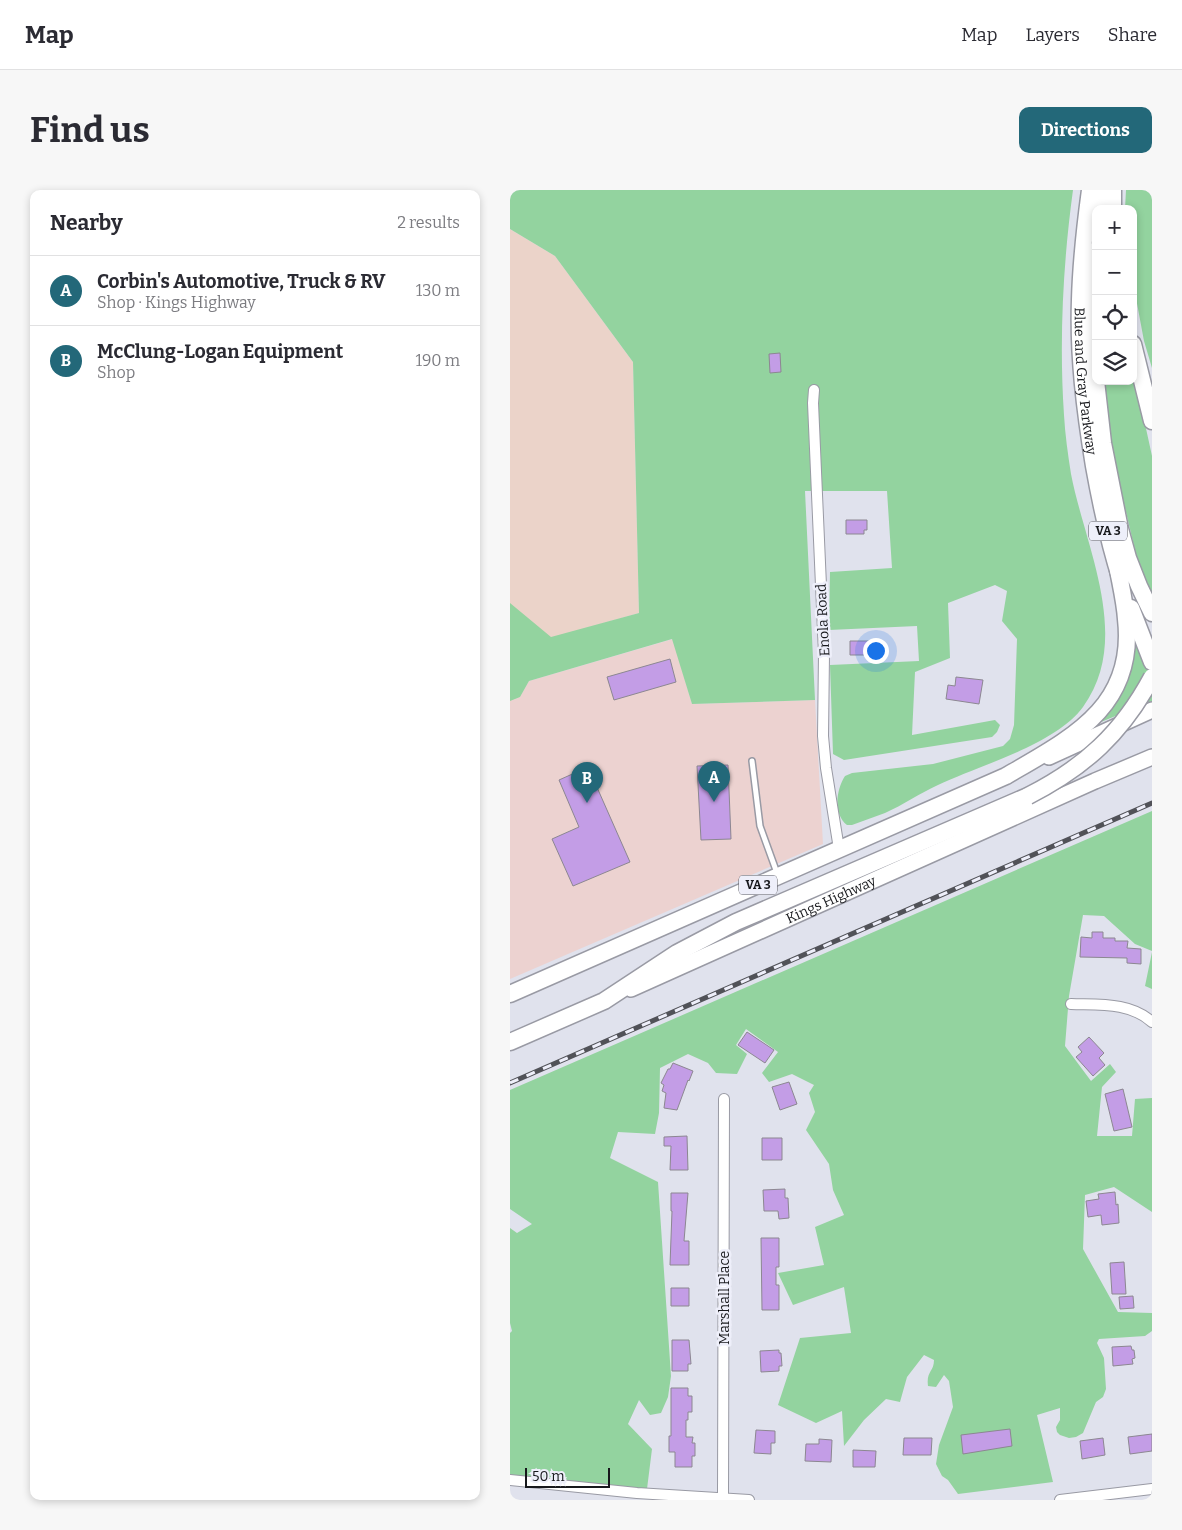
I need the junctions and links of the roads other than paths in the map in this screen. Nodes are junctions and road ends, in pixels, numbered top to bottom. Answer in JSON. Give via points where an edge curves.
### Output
{"nodes":[{"id":1,"x":1090,"y":190,"type":"edge"},
{"id":2,"x":1103,"y":190,"type":"edge"},
{"id":3,"x":1113,"y":190,"type":"edge"},
{"id":4,"x":1101,"y":205,"type":"edge"},
{"id":5,"x":1113,"y":205,"type":"edge"},
{"id":6,"x":1093,"y":295,"type":"edge"},
{"id":7,"x":1094,"y":340,"type":"edge"},
{"id":8,"x":1137,"y":360,"type":"edge"},
{"id":9,"x":1097,"y":385,"type":"edge"},
{"id":10,"x":814,"y":390,"type":"dead end"},
{"id":11,"x":1152,"y":421,"type":"edge"},
{"id":12,"x":1118,"y":570,"type":"junction"},
{"id":13,"x":1152,"y":613,"type":"edge"},
{"id":14,"x":1152,"y":662,"type":"edge"},
{"id":15,"x":1152,"y":676,"type":"edge"},
{"id":16,"x":1152,"y":710,"type":"edge"},
{"id":17,"x":1152,"y":757,"type":"edge"},
{"id":18,"x":752,"y":761,"type":"dead end"},
{"id":19,"x":1006,"y":776,"type":"junction"},
{"id":20,"x":839,"y":849,"type":"junction"},
{"id":21,"x":778,"y":876,"type":"junction"},
{"id":22,"x":510,"y":994,"type":"edge"},
{"id":23,"x":604,"y":1001,"type":"junction"},
{"id":24,"x":1071,"y":1004,"type":"dead end"},
{"id":25,"x":1152,"y":1022,"type":"edge"},
{"id":26,"x":510,"y":1042,"type":"edge"},
{"id":27,"x":724,"y":1099,"type":"dead end"},
{"id":28,"x":510,"y":1480,"type":"edge"},
{"id":29,"x":1152,"y":1489,"type":"edge"},
{"id":30,"x":723,"y":1498,"type":"junction"},
{"id":31,"x":749,"y":1500,"type":"edge"},
{"id":32,"x":1065,"y":1500,"type":"edge"}],
"edges":[{"from":1,"to":12,"type":"highway","name":"Blue and Gray Parkway","number":"VA 3","via":[[1083,243],[1080,350],[1084,398],[1102,511]]},
{"from":2,"to":4,"type":"highway"},
{"from":3,"to":5,"type":"highway"},
{"from":6,"to":7,"type":"highway"},
{"from":8,"to":11,"type":"highway"},
{"from":9,"to":13,"type":"highway","via":[[1103,443],[1120,529],[1130,565]]},
{"from":10,"to":20,"type":"street","name":"Enola Road","via":[[824,654],[823,736]]},
{"from":12,"to":14,"type":"highway"},
{"from":12,"to":19,"type":"highway","number":"VA 3","via":[[1126,620],[1126,644],[1125,660],[1115,691],[1080,730]]},
{"from":15,"to":23,"type":"highway","number":"VA 3","bridge":true,"via":[[1124,722],[1099,750],[1065,776],[1028,796],[736,922],[677,953]]},
{"from":16,"to":19,"type":"main road"},
{"from":17,"to":23,"type":"main road","name":"Kings Highway"},
{"from":18,"to":21,"type":"lane","via":[[760,826]]},
{"from":19,"to":20,"type":"highway","number":"VA 3"},
{"from":20,"to":21,"type":"highway","number":"VA 3"},
{"from":21,"to":22,"type":"highway","number":"VA 3"},
{"from":23,"to":26,"type":"highway","name":"Kings Highway","number":"VA 3"},
{"from":24,"to":25,"type":"street","via":[[1123,1007]]},
{"from":27,"to":30,"type":"street","name":"Marshall Place"},
{"from":28,"to":30,"type":"street"},
{"from":29,"to":32,"type":"street"},
{"from":30,"to":31,"type":"street"}]}
